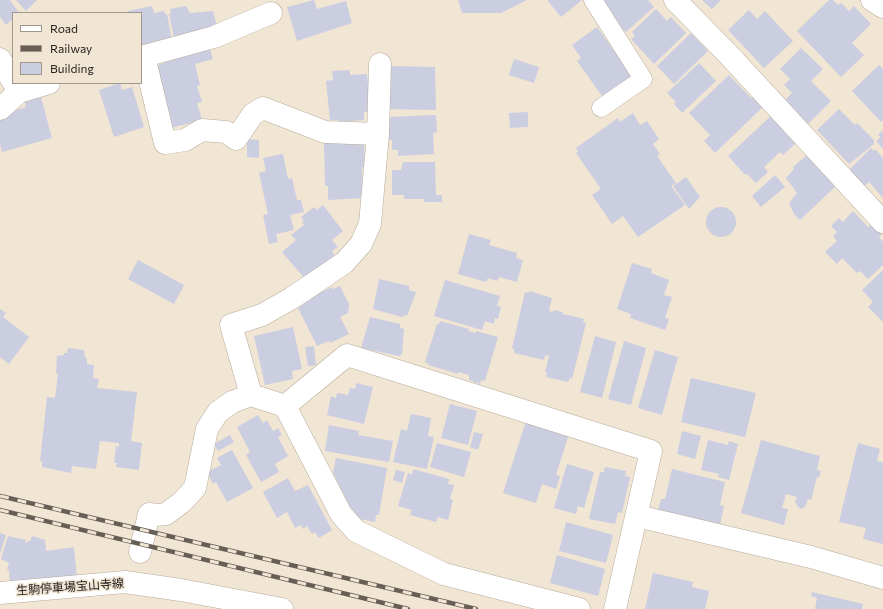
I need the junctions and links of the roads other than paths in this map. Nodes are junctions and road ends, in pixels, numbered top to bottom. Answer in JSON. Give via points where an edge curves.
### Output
{"nodes":[{"id":1,"x":593,"y":0,"type":"edge"},
{"id":2,"x":675,"y":0,"type":"edge"},
{"id":3,"x":872,"y":0,"type":"edge"},
{"id":4,"x":883,"y":7,"type":"edge"},
{"id":5,"x":271,"y":13,"type":"dead end"},
{"id":6,"x":142,"y":56,"type":"edge"},
{"id":7,"x":0,"y":59,"type":"edge"},
{"id":8,"x":380,"y":64,"type":"dead end"},
{"id":9,"x":12,"y":80,"type":"edge"},
{"id":10,"x":32,"y":84,"type":"edge"},
{"id":11,"x":15,"y":85,"type":"edge"},
{"id":12,"x":601,"y":108,"type":"dead end"},
{"id":13,"x":0,"y":109,"type":"edge"},
{"id":14,"x":378,"y":134,"type":"junction"},
{"id":15,"x":883,"y":222,"type":"edge"},
{"id":16,"x":251,"y":395,"type":"junction"},
{"id":17,"x":285,"y":406,"type":"junction"},
{"id":18,"x":637,"y":516,"type":"junction"},
{"id":19,"x":140,"y":552,"type":"dead end"},
{"id":20,"x":883,"y":578,"type":"edge"},
{"id":21,"x":0,"y":593,"type":"edge"},
{"id":22,"x":282,"y":609,"type":"edge"},
{"id":23,"x":578,"y":609,"type":"edge"},
{"id":24,"x":615,"y":609,"type":"edge"}],
"edges":[{"from":1,"to":12,"type":"lane","via":[[643,79]]},
{"from":2,"to":15,"type":"street"},
{"from":3,"to":4,"type":"street"},
{"from":5,"to":6,"type":"street","via":[[214,37]]},
{"from":6,"to":14,"type":"street","via":[[165,143],[186,140],[202,130],[226,132],[236,139],[253,114],[263,108],[325,132]]},
{"from":7,"to":9,"type":"street"},
{"from":8,"to":14,"type":"street"},
{"from":10,"to":11,"type":"street"},
{"from":11,"to":13,"type":"street"},
{"from":14,"to":16,"type":"street","via":[[370,224],[361,244],[344,263],[292,298],[262,315],[231,325]]},
{"from":16,"to":17,"type":"street"},
{"from":16,"to":19,"type":"street","via":[[232,402],[218,412],[207,429],[195,488],[166,514],[149,514]]},
{"from":17,"to":18,"type":"street","via":[[347,354],[651,451]]},
{"from":17,"to":23,"type":"street","via":[[341,514],[356,531],[444,574]]},
{"from":18,"to":20,"type":"street","via":[[811,557]]},
{"from":18,"to":24,"type":"street"},
{"from":21,"to":22,"type":"street","name":"生駒停車場宝山寺線","via":[[121,577]]}]}
